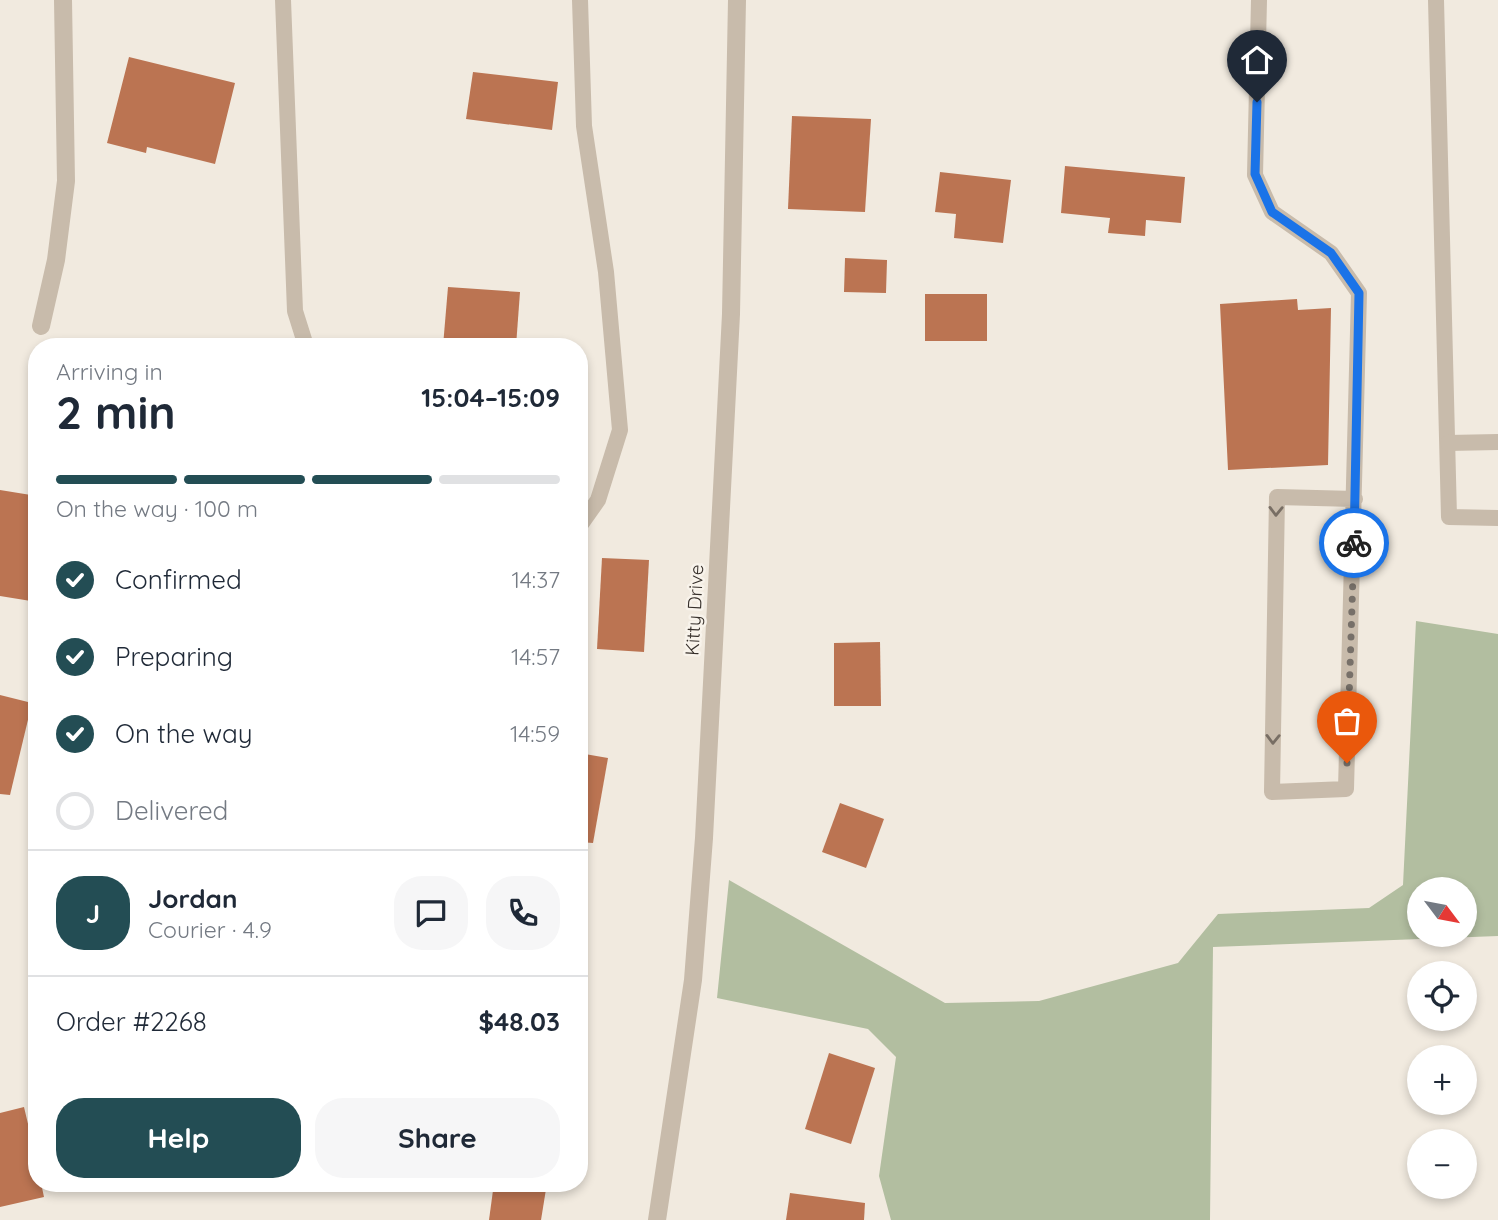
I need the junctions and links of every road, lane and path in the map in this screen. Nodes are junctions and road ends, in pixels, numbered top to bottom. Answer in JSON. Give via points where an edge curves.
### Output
{"nodes":[{"id":1,"x":63,"y":0,"type":"edge"},
{"id":2,"x":283,"y":0,"type":"edge"},
{"id":3,"x":580,"y":0,"type":"edge"},
{"id":4,"x":737,"y":0,"type":"edge"},
{"id":5,"x":1259,"y":0,"type":"edge"},
{"id":6,"x":1436,"y":0,"type":"edge"},
{"id":7,"x":41,"y":326,"type":"dead end"},
{"id":8,"x":303,"y":338,"type":"edge"},
{"id":9,"x":1498,"y":442,"type":"edge"},
{"id":10,"x":1448,"y":443,"type":"junction"},
{"id":11,"x":1355,"y":499,"type":"junction"},
{"id":12,"x":588,"y":514,"type":"edge"},
{"id":13,"x":1498,"y":519,"type":"edge"},
{"id":14,"x":657,"y":1220,"type":"edge"}],
"edges":[{"from":1,"to":7,"type":"street","via":[[65,181],[56,260]]},
{"from":2,"to":8,"type":"lane","via":[[295,311]]},
{"from":3,"to":12,"type":"lane","via":[[584,127],[606,272],[620,429],[598,500]]},
{"from":4,"to":14,"type":"street","name":"Kitty Drive","via":[[731,314],[704,838],[693,980]]},
{"from":5,"to":11,"type":"lane","via":[[1255,174],[1272,212],[1331,253],[1359,293]]},
{"from":6,"to":10,"type":"lane"},
{"from":9,"to":10,"type":"lane"},
{"from":10,"to":13,"type":"lane","via":[[1449,517]]},
{"from":11,"to":11,"type":"lane","one_way":true,"via":[[1277,497],[1272,792],[1346,789]]}]}
